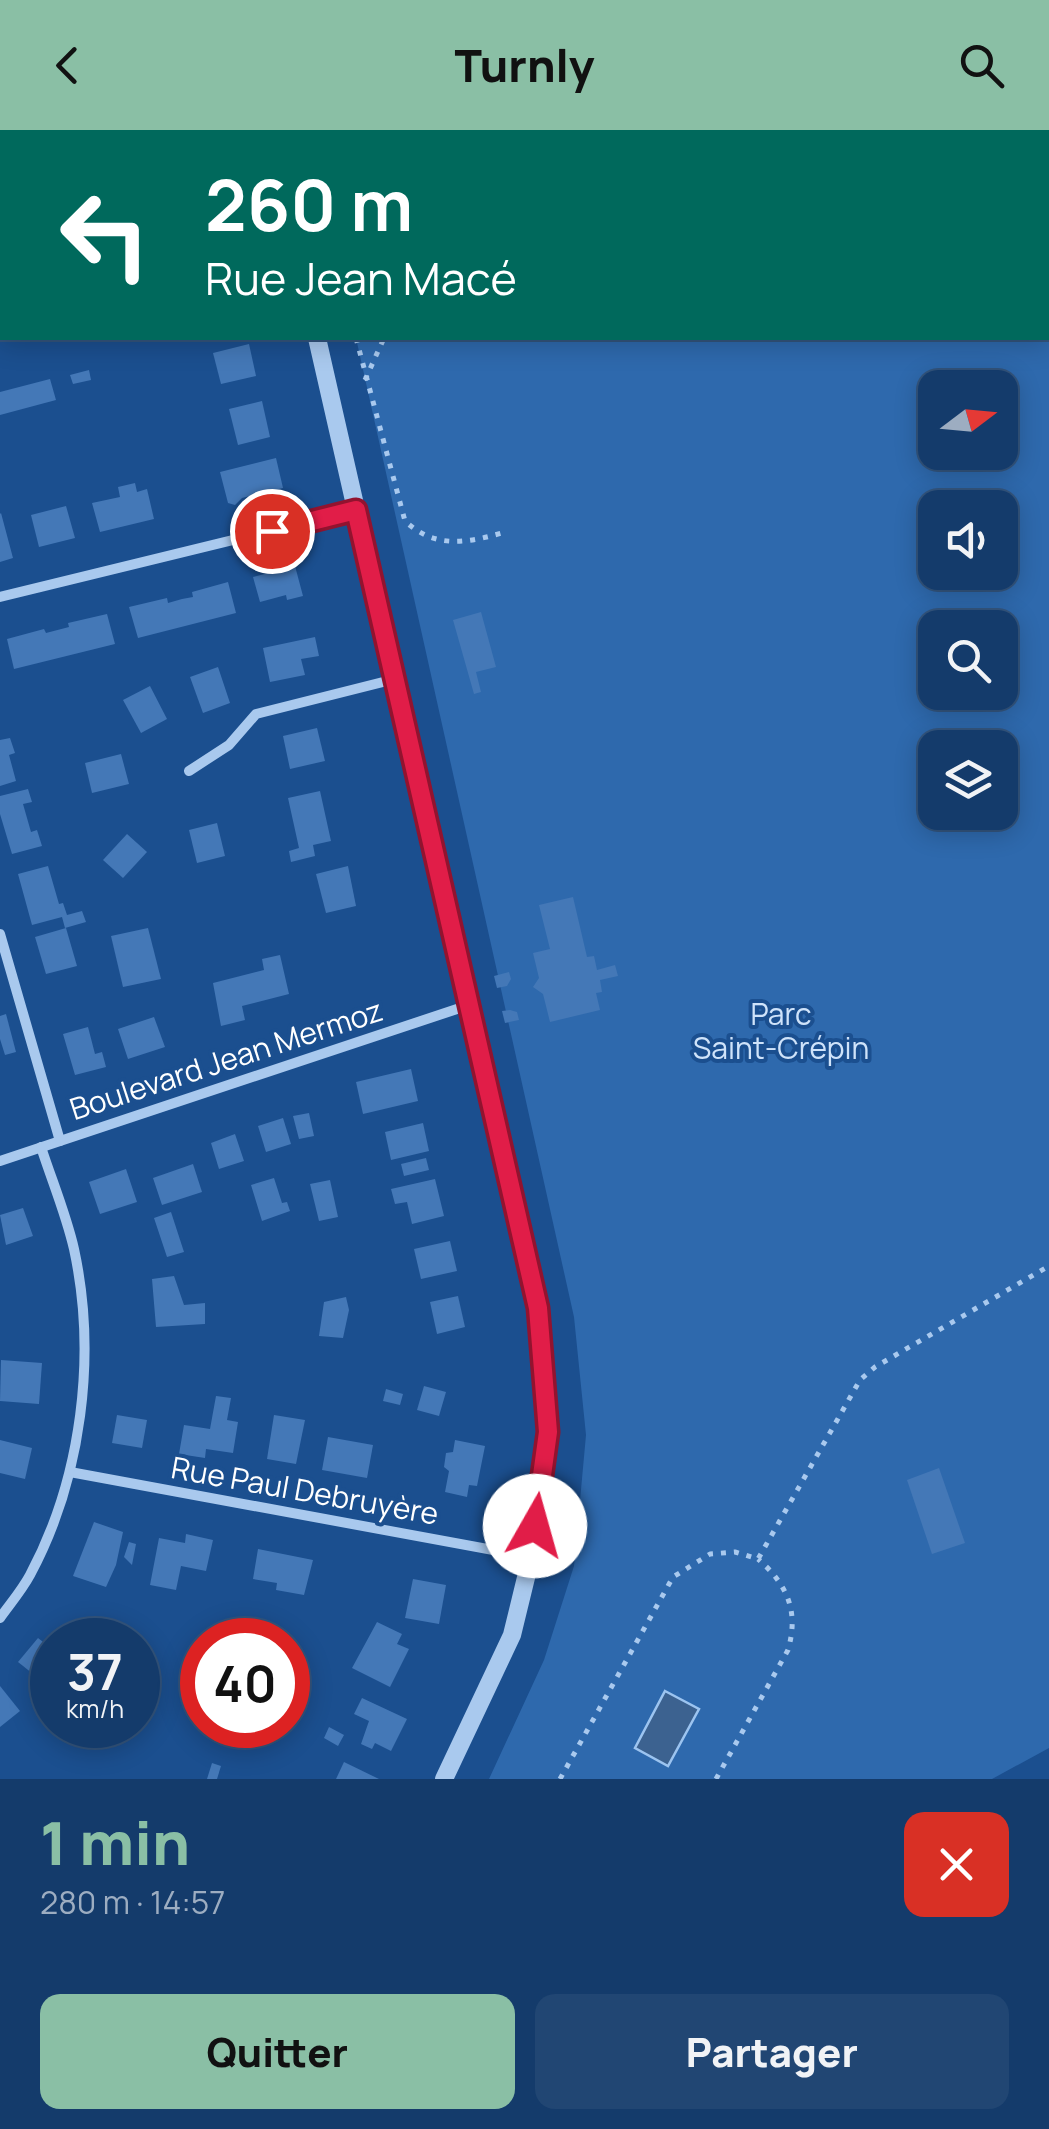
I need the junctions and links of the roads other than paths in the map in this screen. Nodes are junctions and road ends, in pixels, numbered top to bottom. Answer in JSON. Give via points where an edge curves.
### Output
{"nodes":[{"id":1,"x":317,"y":340,"type":"edge"},
{"id":2,"x":356,"y":510,"type":"junction"},
{"id":3,"x":0,"y":597,"type":"edge"},
{"id":4,"x":394,"y":678,"type":"junction"},
{"id":5,"x":189,"y":771,"type":"dead end"},
{"id":6,"x":0,"y":934,"type":"edge"},
{"id":7,"x":469,"y":1005,"type":"junction"},
{"id":8,"x":60,"y":1141,"type":"junction"},
{"id":9,"x":41,"y":1147,"type":"junction"},
{"id":10,"x":0,"y":1161,"type":"edge"},
{"id":11,"x":70,"y":1472,"type":"junction"},
{"id":12,"x":531,"y":1557,"type":"junction"},
{"id":13,"x":0,"y":1618,"type":"edge"},
{"id":14,"x":444,"y":1779,"type":"edge"}],
"edges":[{"from":1,"to":2,"type":"street"},
{"from":2,"to":3,"type":"street"},
{"from":2,"to":4,"type":"street"},
{"from":4,"to":5,"type":"street","via":[[256,714],[229,746]]},
{"from":4,"to":7,"type":"street"},
{"from":6,"to":8,"type":"street"},
{"from":7,"to":8,"type":"street","name":"Boulevard Jean Mermoz"},
{"from":7,"to":12,"type":"street","via":[[538,1308],[548,1432]]},
{"from":8,"to":9,"type":"street","name":"Boulevard Jean Mermoz"},
{"from":9,"to":10,"type":"street","name":"Boulevard Jean Mermoz"},
{"from":9,"to":11,"type":"street","via":[[73,1247],[84,1309]]},
{"from":11,"to":12,"type":"street","name":"Rue Paul Debruyère"},
{"from":11,"to":13,"type":"street","via":[[29,1577]]},
{"from":12,"to":14,"type":"street","via":[[512,1635]]}]}
